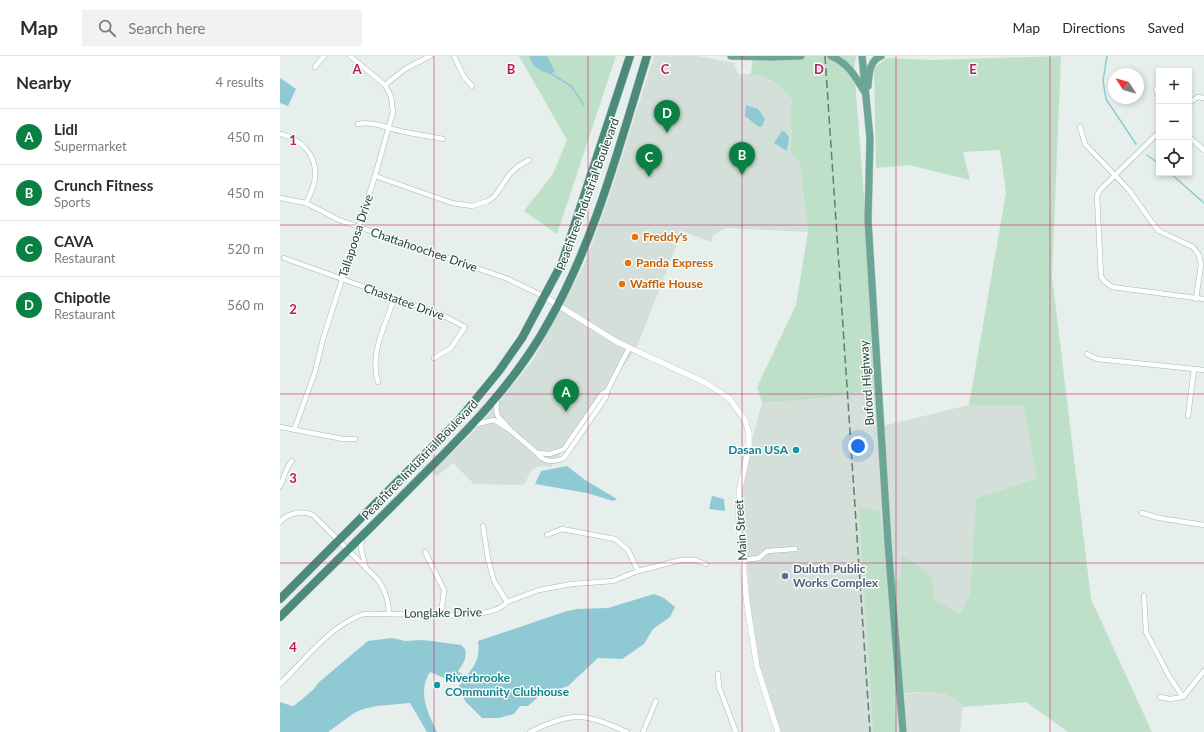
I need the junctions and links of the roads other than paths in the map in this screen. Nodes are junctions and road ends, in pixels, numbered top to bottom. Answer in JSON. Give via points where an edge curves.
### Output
{"nodes":[{"id":1,"x":324,"y":56,"type":"edge"},
{"id":2,"x":350,"y":56,"type":"edge"},
{"id":3,"x":430,"y":56,"type":"edge"},
{"id":4,"x":454,"y":56,"type":"edge"},
{"id":5,"x":630,"y":56,"type":"edge"},
{"id":6,"x":647,"y":56,"type":"edge"},
{"id":7,"x":731,"y":56,"type":"edge"},
{"id":8,"x":800,"y":56,"type":"edge"},
{"id":9,"x":831,"y":56,"type":"edge"},
{"id":10,"x":862,"y":56,"type":"edge"},
{"id":11,"x":882,"y":56,"type":"edge"},
{"id":12,"x":745,"y":57,"type":"edge"},
{"id":13,"x":315,"y":66,"type":"dead end"},
{"id":14,"x":385,"y":85,"type":"junction"},
{"id":15,"x":472,"y":86,"type":"dead end"},
{"id":16,"x":866,"y":94,"type":"junction"},
{"id":17,"x":1204,"y":98,"type":"edge"},
{"id":18,"x":1192,"y":101,"type":"edge"},
{"id":19,"x":358,"y":124,"type":"dead end"},
{"id":20,"x":1080,"y":127,"type":"dead end"},
{"id":21,"x":389,"y":128,"type":"junction"},
{"id":22,"x":280,"y":134,"type":"edge"},
{"id":23,"x":1156,"y":135,"type":"edge"},
{"id":24,"x":443,"y":139,"type":"dead end"},
{"id":25,"x":1192,"y":140,"type":"edge"},
{"id":26,"x":1204,"y":150,"type":"edge"},
{"id":27,"x":529,"y":160,"type":"dead end"},
{"id":28,"x":1115,"y":175,"type":"junction"},
{"id":29,"x":375,"y":176,"type":"junction"},
{"id":30,"x":280,"y":198,"type":"edge"},
{"id":31,"x":306,"y":203,"type":"junction"},
{"id":32,"x":358,"y":226,"type":"junction"},
{"id":33,"x":284,"y":258,"type":"dead end"},
{"id":34,"x":342,"y":280,"type":"junction"},
{"id":35,"x":545,"y":297,"type":"junction"},
{"id":36,"x":394,"y":298,"type":"junction"},
{"id":37,"x":1196,"y":299,"type":"junction"},
{"id":38,"x":1204,"y":299,"type":"edge"},
{"id":39,"x":558,"y":305,"type":"junction"},
{"id":40,"x":629,"y":348,"type":"junction"},
{"id":41,"x":1087,"y":354,"type":"dead end"},
{"id":42,"x":434,"y":358,"type":"dead end"},
{"id":43,"x":1194,"y":369,"type":"junction"},
{"id":44,"x":1204,"y":370,"type":"edge"},
{"id":45,"x":378,"y":382,"type":"dead end"},
{"id":46,"x":607,"y":391,"type":"junction"},
{"id":47,"x":497,"y":396,"type":"junction"},
{"id":48,"x":1188,"y":416,"type":"dead end"},
{"id":49,"x":473,"y":425,"type":"junction"},
{"id":50,"x":280,"y":427,"type":"edge"},
{"id":51,"x":294,"y":430,"type":"junction"},
{"id":52,"x":510,"y":430,"type":"junction"},
{"id":53,"x":355,"y":439,"type":"dead end"},
{"id":54,"x":537,"y":453,"type":"junction"},
{"id":55,"x":292,"y":461,"type":"dead end"},
{"id":56,"x":280,"y":486,"type":"edge"},
{"id":57,"x":280,"y":513,"type":"edge"},
{"id":58,"x":1142,"y":513,"type":"dead end"},
{"id":59,"x":282,"y":520,"type":"edge"},
{"id":60,"x":1204,"y":525,"type":"edge"},
{"id":61,"x":483,"y":526,"type":"dead end"},
{"id":62,"x":547,"y":535,"type":"dead end"},
{"id":63,"x":362,"y":536,"type":"junction"},
{"id":64,"x":338,"y":541,"type":"junction"},
{"id":65,"x":795,"y":549,"type":"dead end"},
{"id":66,"x":347,"y":551,"type":"junction"},
{"id":67,"x":425,"y":552,"type":"dead end"},
{"id":68,"x":743,"y":560,"type":"junction"},
{"id":69,"x":706,"y":564,"type":"dead end"},
{"id":70,"x":367,"y":570,"type":"junction"},
{"id":71,"x":638,"y":571,"type":"junction"},
{"id":72,"x":1144,"y":596,"type":"dead end"},
{"id":73,"x":280,"y":599,"type":"edge"},
{"id":74,"x":508,"y":602,"type":"junction"},
{"id":75,"x":389,"y":614,"type":"junction"},
{"id":76,"x":442,"y":615,"type":"junction"},
{"id":77,"x":280,"y":617,"type":"edge"},
{"id":78,"x":1204,"y":671,"type":"edge"},
{"id":79,"x":718,"y":674,"type":"dead end"},
{"id":80,"x":280,"y":684,"type":"edge"},
{"id":81,"x":1160,"y":697,"type":"dead end"},
{"id":82,"x":1183,"y":697,"type":"junction"},
{"id":83,"x":656,"y":701,"type":"dead end"},
{"id":84,"x":530,"y":732,"type":"edge"},
{"id":85,"x":627,"y":732,"type":"edge"},
{"id":86,"x":642,"y":732,"type":"edge"},
{"id":87,"x":736,"y":732,"type":"edge"},
{"id":88,"x":778,"y":732,"type":"edge"},
{"id":89,"x":903,"y":732,"type":"edge"}],
"edges":[{"from":1,"to":13,"type":"street"},
{"from":2,"to":14,"type":"street"},
{"from":3,"to":14,"type":"street","via":[[405,69]]},
{"from":4,"to":15,"type":"street","via":[[464,77]]},
{"from":5,"to":35,"type":"highway","name":"Peachtree Industrial Boulevard","via":[[562,263]]},
{"from":6,"to":39,"type":"highway","name":"Peachtree Industrial Boulevard","via":[[598,208]]},
{"from":7,"to":12,"type":"main road"},
{"from":8,"to":12,"type":"main road"},
{"from":9,"to":16,"type":"main road","via":[[852,70]]},
{"from":10,"to":16,"type":"main road","name":"Buford Highway"},
{"from":11,"to":16,"type":"main road","via":[[873,62],[870,68]]},
{"from":14,"to":21,"type":"street","name":"Tallapoosa Drive","via":[[393,112]]},
{"from":16,"to":89,"type":"main road","name":"Buford Highway","via":[[870,138],[868,220],[888,544]]},
{"from":17,"to":18,"type":"street","via":[[1198,97]]},
{"from":19,"to":21,"type":"street","via":[[376,123]]},
{"from":20,"to":28,"type":"street","via":[[1085,144]]},
{"from":21,"to":24,"type":"street"},
{"from":21,"to":29,"type":"street","name":"Tallapoosa Drive"},
{"from":22,"to":31,"type":"street","via":[[299,142],[312,158],[315,177]]},
{"from":23,"to":28,"type":"street"},
{"from":25,"to":26,"type":"street"},
{"from":27,"to":29,"type":"street","via":[[509,175],[495,196],[472,206],[452,203]]},
{"from":28,"to":37,"type":"street","via":[[1159,231],[1193,247],[1200,255]]},
{"from":28,"to":37,"type":"street","via":[[1097,196],[1101,276],[1104,281],[1112,287]]},
{"from":29,"to":32,"type":"street","name":"Tallapoosa Drive"},
{"from":30,"to":31,"type":"street","name":"Chattahoochee Drive"},
{"from":31,"to":32,"type":"street","name":"Chattahoochee Drive","via":[[339,220]]},
{"from":32,"to":34,"type":"street","name":"Tallapoosa Drive"},
{"from":32,"to":35,"type":"street","name":"Chattahoochee Drive","via":[[508,279]]},
{"from":33,"to":34,"type":"street","name":"Chastatee Drive"},
{"from":34,"to":36,"type":"street","name":"Chastatee Drive"},
{"from":34,"to":51,"type":"street","name":"Tallapoosa Drive","via":[[315,372]]},
{"from":35,"to":39,"type":"street","name":"Main Street"},
{"from":35,"to":64,"type":"highway","name":"Peachtree Industrial Boulevard","via":[[522,338],[499,371],[458,421]]},
{"from":36,"to":42,"type":"street","name":"Chastatee Drive","via":[[465,326],[450,348]]},
{"from":36,"to":45,"type":"street","via":[[376,352],[375,372]]},
{"from":37,"to":38,"type":"street"},
{"from":39,"to":40,"type":"street","name":"Main Street"},
{"from":39,"to":47,"type":"highway","name":"Peachtree Industrial Boulevard","via":[[534,347]]},
{"from":40,"to":46,"type":"street"},
{"from":40,"to":68,"type":"street","name":"Main Street","via":[[706,383],[729,398],[745,420],[749,433],[749,447],[738,504]]},
{"from":41,"to":43,"type":"street","via":[[1097,359]]},
{"from":43,"to":44,"type":"street"},
{"from":43,"to":48,"type":"street"},
{"from":46,"to":54,"type":"street","via":[[602,394],[564,449],[556,453]]},
{"from":46,"to":54,"type":"street","via":[[606,397],[564,458],[548,461]]},
{"from":47,"to":49,"type":"highway","name":"Peachtree Industrial Boulevard"},
{"from":47,"to":52,"type":"street","via":[[496,414]]},
{"from":49,"to":52,"type":"street","via":[[494,420]]},
{"from":49,"to":63,"type":"highway","name":"Peachtree Industrial Boulevard"},
{"from":50,"to":51,"type":"street"},
{"from":51,"to":53,"type":"street"},
{"from":52,"to":54,"type":"street"},
{"from":55,"to":56,"type":"street"},
{"from":57,"to":59,"type":"street"},
{"from":58,"to":60,"type":"street"},
{"from":59,"to":64,"type":"street","via":[[295,513],[308,513]]},
{"from":61,"to":74,"type":"street","via":[[494,581]]},
{"from":62,"to":71,"type":"street","via":[[562,529],[615,539],[628,550]]},
{"from":63,"to":66,"type":"highway","name":"Peachtree Industrial Boulevard"},
{"from":63,"to":70,"type":"street","via":[[362,556]]},
{"from":64,"to":66,"type":"street"},
{"from":64,"to":73,"type":"highway","name":"Peachtree Industrial Boulevard"},
{"from":65,"to":68,"type":"street","via":[[767,551],[760,558]]},
{"from":66,"to":70,"type":"street"},
{"from":66,"to":77,"type":"highway","name":"Peachtree Industrial Boulevard"},
{"from":67,"to":76,"type":"street","via":[[444,590]]},
{"from":68,"to":88,"type":"street","name":"Main Street","via":[[757,667]]},
{"from":69,"to":71,"type":"street","name":"Longlake Drive","via":[[695,560],[681,560]]},
{"from":70,"to":75,"type":"street","via":[[385,591]]},
{"from":71,"to":74,"type":"street","name":"Longlake Drive","via":[[613,581],[539,590]]},
{"from":72,"to":82,"type":"street","via":[[1146,632]]},
{"from":74,"to":76,"type":"street","name":"Longlake Drive","via":[[504,607],[494,611]]},
{"from":75,"to":76,"type":"street","name":"Longlake Drive"},
{"from":75,"to":80,"type":"street","name":"Longlake Drive","via":[[363,614],[349,620],[333,631]]},
{"from":78,"to":82,"type":"street"},
{"from":79,"to":87,"type":"street","via":[[719,687]]},
{"from":81,"to":82,"type":"street"},
{"from":83,"to":86,"type":"street"},
{"from":84,"to":85,"type":"street","via":[[562,719],[580,716],[597,719]]}]}
